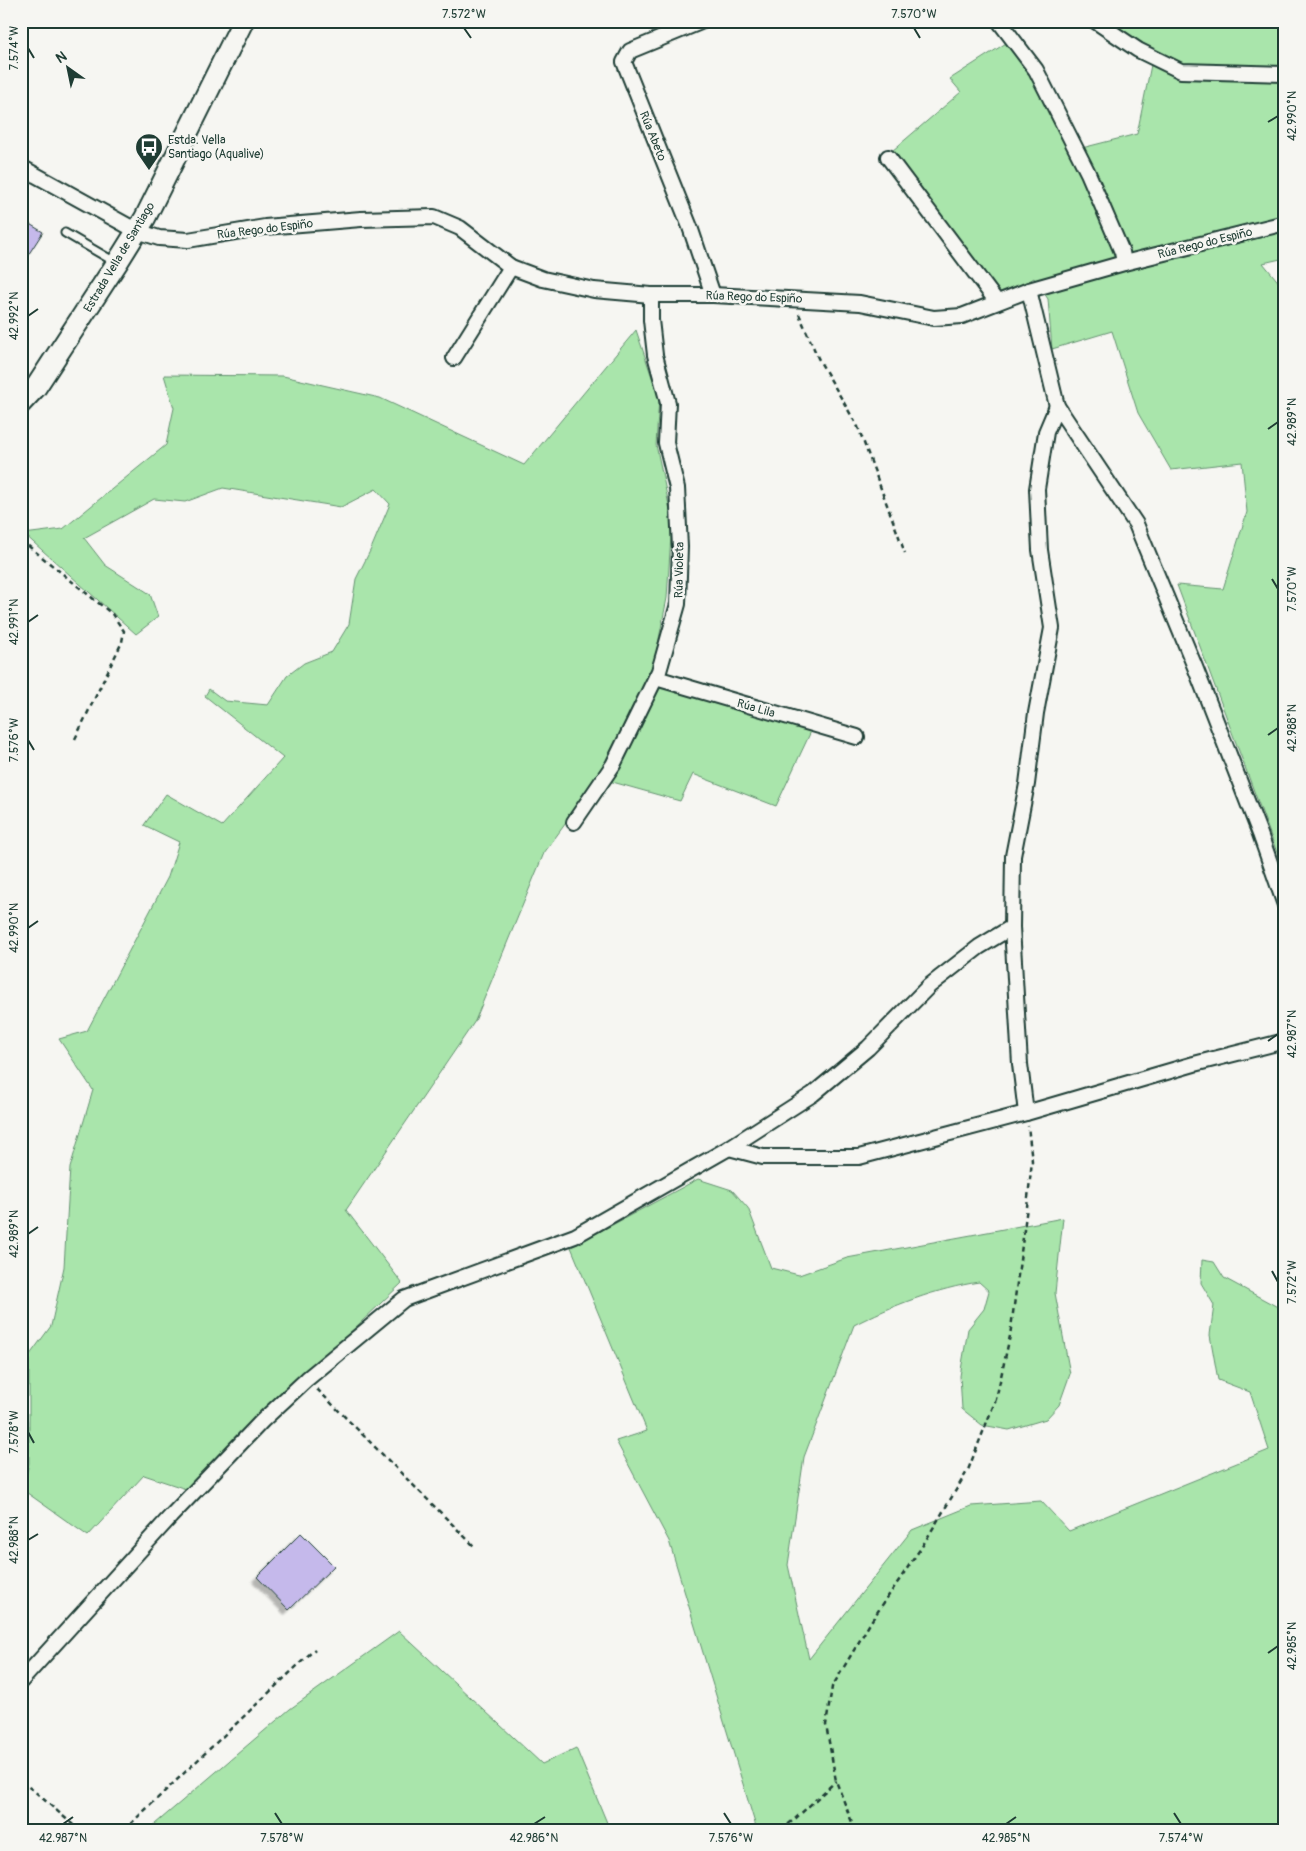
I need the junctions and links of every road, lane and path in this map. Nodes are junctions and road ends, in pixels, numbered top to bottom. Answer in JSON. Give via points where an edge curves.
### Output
{"nodes":[{"id":1,"x":243,"y":21,"type":"edge"},
{"id":2,"x":703,"y":21,"type":"edge"},
{"id":3,"x":999,"y":21,"type":"edge"},
{"id":4,"x":1095,"y":21,"type":"edge"},
{"id":5,"x":1285,"y":74,"type":"edge"},
{"id":6,"x":888,"y":157,"type":"dead end"},
{"id":7,"x":21,"y":166,"type":"edge"},
{"id":8,"x":1285,"y":223,"type":"edge"},
{"id":9,"x":137,"y":231,"type":"junction"},
{"id":10,"x":65,"y":233,"type":"dead end"},
{"id":11,"x":117,"y":263,"type":"junction"},
{"id":12,"x":1124,"y":263,"type":"junction"},
{"id":13,"x":511,"y":267,"type":"junction"},
{"id":14,"x":1029,"y":290,"type":"junction"},
{"id":15,"x":651,"y":295,"type":"junction"},
{"id":16,"x":713,"y":295,"type":"junction"},
{"id":17,"x":793,"y":299,"type":"junction"},
{"id":18,"x":997,"y":302,"type":"junction"},
{"id":19,"x":454,"y":358,"type":"dead end"},
{"id":20,"x":21,"y":403,"type":"edge"},
{"id":21,"x":1057,"y":406,"type":"junction"},
{"id":22,"x":21,"y":540,"type":"edge"},
{"id":23,"x":905,"y":554,"type":"dead end"},
{"id":24,"x":656,"y":678,"type":"junction"},
{"id":25,"x":857,"y":737,"type":"dead end"},
{"id":26,"x":74,"y":741,"type":"dead end"},
{"id":27,"x":574,"y":822,"type":"dead end"},
{"id":28,"x":1285,"y":905,"type":"edge"},
{"id":29,"x":1012,"y":927,"type":"junction"},
{"id":30,"x":1285,"y":1041,"type":"edge"},
{"id":31,"x":1026,"y":1113,"type":"junction"},
{"id":32,"x":729,"y":1148,"type":"junction"},
{"id":33,"x":307,"y":1379,"type":"junction"},
{"id":34,"x":476,"y":1548,"type":"dead end"},
{"id":35,"x":315,"y":1649,"type":"dead end"},
{"id":36,"x":21,"y":1681,"type":"edge"},
{"id":37,"x":836,"y":1781,"type":"junction"},
{"id":38,"x":21,"y":1782,"type":"edge"},
{"id":39,"x":79,"y":1830,"type":"edge"},
{"id":40,"x":124,"y":1830,"type":"edge"},
{"id":41,"x":781,"y":1830,"type":"edge"},
{"id":42,"x":855,"y":1830,"type":"edge"}],
"edges":[{"from":1,"to":9,"type":"main road","name":"Estrada Vella de Santiago"},
{"from":2,"to":16,"type":"street","name":"Rúa Abeto","via":[[630,51],[624,62],[690,227]]},
{"from":3,"to":12,"type":"street","via":[[1036,70],[1088,173]]},
{"from":4,"to":5,"type":"street","via":[[1138,50],[1181,71]]},
{"from":6,"to":18,"type":"street"},
{"from":7,"to":9,"type":"street","name":"Rúa Rego do Espiño"},
{"from":8,"to":12,"type":"street","name":"Rúa Rego do Espiño"},
{"from":9,"to":11,"type":"main road","name":"Estrada Vella de Santiago"},
{"from":9,"to":13,"type":"street","name":"Rúa Rego do Espiño","via":[[159,238],[188,240],[265,227],[434,217],[460,228]]},
{"from":10,"to":11,"type":"lane"},
{"from":11,"to":20,"type":"main road","name":"Estrada Vella de Santiago","via":[[36,387]]},
{"from":12,"to":14,"type":"street","name":"Rúa Rego do Espiño"},
{"from":13,"to":15,"type":"street","name":"Rúa Rego do Espiño","via":[[543,279],[594,290]]},
{"from":13,"to":19,"type":"street"},
{"from":14,"to":18,"type":"street","name":"Rúa Rego do Espiño"},
{"from":14,"to":21,"type":"street"},
{"from":15,"to":16,"type":"street","name":"Rúa Rego do Espiño"},
{"from":15,"to":24,"type":"street","name":"Rúa Violeta","via":[[655,355],[668,403],[666,443],[677,488],[680,547],[678,604]]},
{"from":16,"to":17,"type":"street","name":"Rúa Rego do Espiño"},
{"from":17,"to":18,"type":"street","name":"Rúa Rego do Espiño","via":[[860,303],[934,318],[962,316]]},
{"from":17,"to":23,"type":"path","via":[[818,358],[858,427]]},
{"from":21,"to":28,"type":"street","via":[[1136,524],[1199,676]]},
{"from":21,"to":29,"type":"street","via":[[1046,432],[1037,489],[1040,550],[1052,628],[1013,856]]},
{"from":22,"to":26,"type":"path","via":[[112,614],[124,631],[122,642]]},
{"from":24,"to":25,"type":"street","name":"Rúa Lila"},
{"from":24,"to":27,"type":"street","name":"Rúa Violeta","via":[[613,765]]},
{"from":29,"to":31,"type":"street"},
{"from":29,"to":32,"type":"street","via":[[979,947],[929,986],[868,1048],[813,1094]]},
{"from":30,"to":31,"type":"street"},
{"from":31,"to":32,"type":"street","via":[[859,1157],[763,1157]]},
{"from":31,"to":37,"type":"path","via":[[1032,1161],[1010,1336],[996,1399],[968,1470],[832,1687],[826,1725]]},
{"from":32,"to":33,"type":"street","via":[[575,1236],[404,1299]]},
{"from":33,"to":34,"type":"path"},
{"from":33,"to":36,"type":"street","via":[[171,1516]]},
{"from":35,"to":40,"type":"path"},
{"from":37,"to":41,"type":"path"},
{"from":37,"to":42,"type":"path"},
{"from":38,"to":39,"type":"path"}]}
